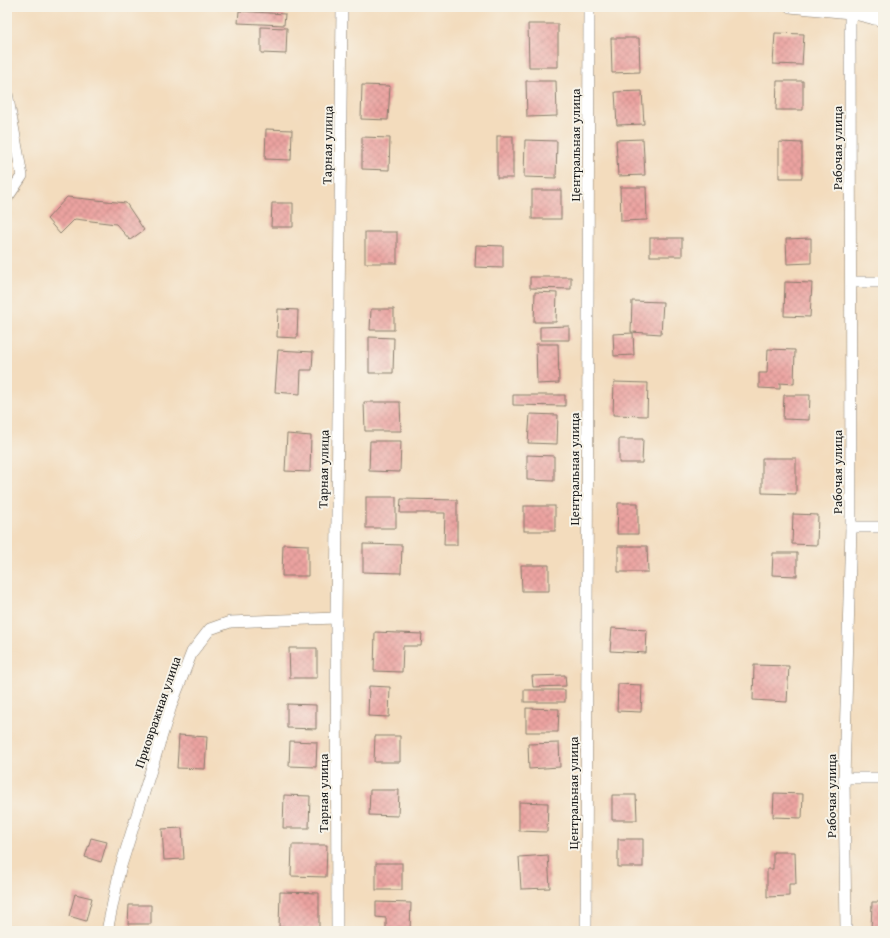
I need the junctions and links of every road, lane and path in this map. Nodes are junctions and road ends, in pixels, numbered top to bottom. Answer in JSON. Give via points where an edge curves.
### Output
{"nodes":[{"id":1,"x":342,"y":7,"type":"edge"},
{"id":2,"x":590,"y":7,"type":"edge"},
{"id":3,"x":790,"y":7,"type":"edge"},
{"id":4,"x":874,"y":7,"type":"edge"},
{"id":5,"x":850,"y":13,"type":"junction"},
{"id":6,"x":879,"y":20,"type":"edge"},
{"id":7,"x":7,"y":93,"type":"edge"},
{"id":8,"x":7,"y":198,"type":"edge"},
{"id":9,"x":852,"y":282,"type":"junction"},
{"id":10,"x":883,"y":282,"type":"edge"},
{"id":11,"x":851,"y":527,"type":"junction"},
{"id":12,"x":883,"y":527,"type":"edge"},
{"id":13,"x":336,"y":618,"type":"junction"},
{"id":14,"x":844,"y":778,"type":"junction"},
{"id":15,"x":883,"y":778,"type":"edge"},
{"id":16,"x":106,"y":931,"type":"edge"},
{"id":17,"x":338,"y":931,"type":"edge"},
{"id":18,"x":586,"y":931,"type":"edge"},
{"id":19,"x":846,"y":931,"type":"edge"}],
"edges":[{"from":1,"to":13,"type":"street","name":"Тарная улица"},
{"from":2,"to":18,"type":"street","name":"Центральная улица"},
{"from":3,"to":5,"type":"street"},
{"from":4,"to":6,"type":"street"},
{"from":5,"to":6,"type":"street"},
{"from":5,"to":9,"type":"street","name":"Рабочая улица"},
{"from":7,"to":8,"type":"street","via":[[22,176]]},
{"from":9,"to":10,"type":"street"},
{"from":9,"to":11,"type":"street","name":"Рабочая улица"},
{"from":11,"to":12,"type":"street"},
{"from":11,"to":14,"type":"street","name":"Рабочая улица"},
{"from":13,"to":16,"type":"street","name":"Приовражная улица","via":[[230,622],[210,629],[192,652],[172,703],[120,869]]},
{"from":13,"to":17,"type":"street","name":"Тарная улица"},
{"from":14,"to":15,"type":"street"},
{"from":14,"to":19,"type":"street","name":"Рабочая улица"}]}
